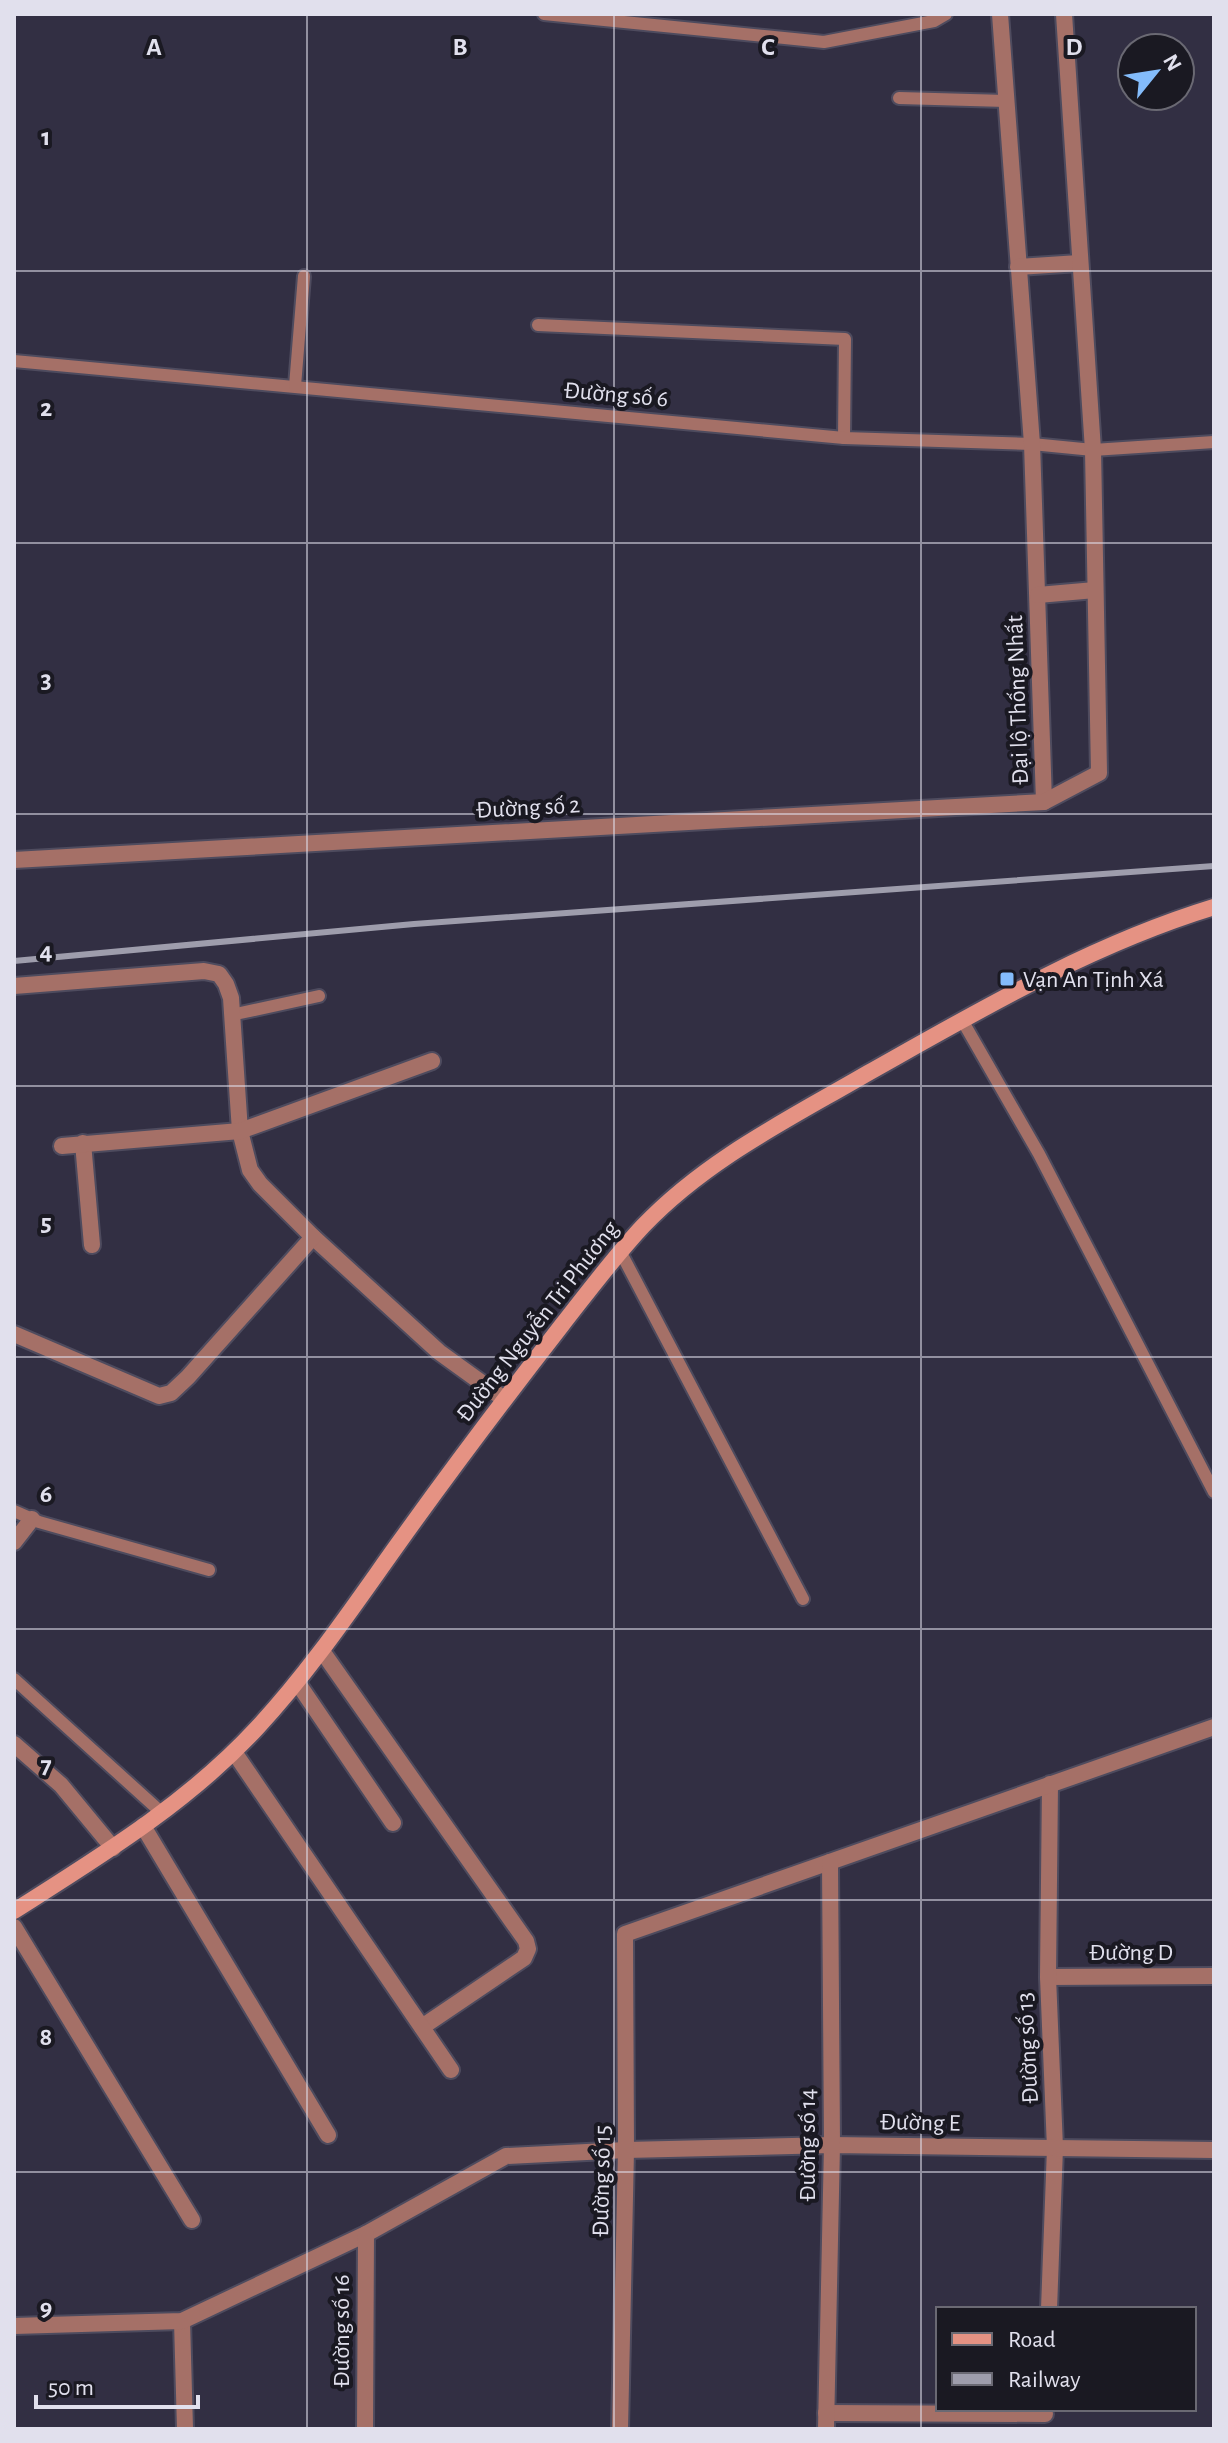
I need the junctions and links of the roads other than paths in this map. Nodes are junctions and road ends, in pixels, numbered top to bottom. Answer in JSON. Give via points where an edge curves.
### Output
{"nodes":[{"id":1,"x":544,"y":14,"type":"edge"},
{"id":2,"x":946,"y":14,"type":"edge"},
{"id":3,"x":1000,"y":14,"type":"edge"},
{"id":4,"x":1064,"y":14,"type":"edge"},
{"id":5,"x":899,"y":98,"type":"dead end"},
{"id":6,"x":1006,"y":101,"type":"junction"},
{"id":7,"x":1079,"y":263,"type":"junction"},
{"id":8,"x":1018,"y":267,"type":"junction"},
{"id":9,"x":304,"y":276,"type":"dead end"},
{"id":10,"x":538,"y":325,"type":"dead end"},
{"id":11,"x":14,"y":361,"type":"edge"},
{"id":12,"x":295,"y":386,"type":"junction"},
{"id":13,"x":844,"y":438,"type":"junction"},
{"id":14,"x":1214,"y":442,"type":"edge"},
{"id":15,"x":1032,"y":444,"type":"junction"},
{"id":16,"x":1093,"y":450,"type":"junction"},
{"id":17,"x":1095,"y":590,"type":"junction"},
{"id":18,"x":1038,"y":595,"type":"junction"},
{"id":19,"x":1044,"y":802,"type":"junction"},
{"id":20,"x":14,"y":860,"type":"edge"},
{"id":21,"x":1214,"y":907,"type":"edge"},
{"id":22,"x":14,"y":986,"type":"edge"},
{"id":23,"x":319,"y":996,"type":"dead end"},
{"id":24,"x":231,"y":1015,"type":"junction"},
{"id":25,"x":962,"y":1020,"type":"junction"},
{"id":26,"x":432,"y":1061,"type":"dead end"},
{"id":27,"x":240,"y":1131,"type":"junction"},
{"id":28,"x":83,"y":1143,"type":"junction"},
{"id":29,"x":62,"y":1146,"type":"dead end"},
{"id":30,"x":313,"y":1237,"type":"junction"},
{"id":31,"x":92,"y":1245,"type":"dead end"},
{"id":32,"x":620,"y":1251,"type":"junction"},
{"id":33,"x":14,"y":1334,"type":"edge"},
{"id":34,"x":504,"y":1399,"type":"junction"},
{"id":35,"x":1214,"y":1492,"type":"edge"},
{"id":36,"x":14,"y":1511,"type":"edge"},
{"id":37,"x":32,"y":1519,"type":"junction"},
{"id":38,"x":14,"y":1542,"type":"edge"},
{"id":39,"x":209,"y":1570,"type":"dead end"},
{"id":40,"x":803,"y":1599,"type":"dead end"},
{"id":41,"x":322,"y":1651,"type":"junction"},
{"id":42,"x":14,"y":1679,"type":"edge"},
{"id":43,"x":297,"y":1682,"type":"junction"},
{"id":44,"x":1214,"y":1727,"type":"edge"},
{"id":45,"x":14,"y":1744,"type":"edge"},
{"id":46,"x":234,"y":1752,"type":"junction"},
{"id":47,"x":1050,"y":1784,"type":"junction"},
{"id":48,"x":162,"y":1813,"type":"junction"},
{"id":49,"x":393,"y":1823,"type":"dead end"},
{"id":50,"x":143,"y":1826,"type":"junction"},
{"id":51,"x":113,"y":1848,"type":"junction"},
{"id":52,"x":830,"y":1862,"type":"junction"},
{"id":53,"x":14,"y":1911,"type":"edge"},
{"id":54,"x":14,"y":1927,"type":"edge"},
{"id":55,"x":1214,"y":1976,"type":"edge"},
{"id":56,"x":1048,"y":1977,"type":"junction"},
{"id":57,"x":422,"y":2027,"type":"junction"},
{"id":58,"x":451,"y":2070,"type":"dead end"},
{"id":59,"x":328,"y":2135,"type":"dead end"},
{"id":60,"x":832,"y":2145,"type":"junction"},
{"id":61,"x":1055,"y":2148,"type":"junction"},
{"id":62,"x":626,"y":2150,"type":"junction"},
{"id":63,"x":1214,"y":2150,"type":"edge"},
{"id":64,"x":192,"y":2220,"type":"dead end"},
{"id":65,"x":366,"y":2234,"type":"junction"},
{"id":66,"x":1049,"y":2307,"type":"edge"},
{"id":67,"x":182,"y":2321,"type":"junction"},
{"id":68,"x":14,"y":2326,"type":"edge"},
{"id":69,"x":1045,"y":2417,"type":"edge"},
{"id":70,"x":826,"y":2421,"type":"edge"},
{"id":71,"x":185,"y":2429,"type":"edge"},
{"id":72,"x":365,"y":2429,"type":"edge"},
{"id":73,"x":620,"y":2429,"type":"edge"}],
"edges":[{"from":1,"to":2,"type":"lane","via":[[824,42],[934,21]]},
{"from":3,"to":6,"type":"street","name":"Đại lộ Thống Nhất"},
{"from":4,"to":7,"type":"street","name":"Đại lộ Thống Nhất"},
{"from":5,"to":6,"type":"lane"},
{"from":6,"to":8,"type":"street","name":"Đại lộ Thống Nhất"},
{"from":7,"to":8,"type":"street"},
{"from":7,"to":16,"type":"street","name":"Đại lộ Thống Nhất"},
{"from":8,"to":15,"type":"street","name":"Đại lộ Thống Nhất"},
{"from":9,"to":12,"type":"lane"},
{"from":10,"to":13,"type":"lane","via":[[845,339]]},
{"from":11,"to":12,"type":"lane","name":"Đường số 6"},
{"from":12,"to":13,"type":"lane","name":"Đường số 6"},
{"from":13,"to":15,"type":"lane","name":"Đường số 6"},
{"from":14,"to":16,"type":"lane","name":"Đường số 6"},
{"from":15,"to":16,"type":"lane","name":"Đường số 6"},
{"from":15,"to":18,"type":"street","name":"Đại lộ Thống Nhất"},
{"from":16,"to":17,"type":"street","name":"Đại lộ Thống Nhất"},
{"from":17,"to":18,"type":"street"},
{"from":17,"to":19,"type":"street","name":"Đại lộ Thống Nhất","via":[[1099,773]]},
{"from":18,"to":19,"type":"street","name":"Đại lộ Thống Nhất"},
{"from":19,"to":20,"type":"street","name":"Đường số 2"},
{"from":21,"to":25,"type":"main road","name":"Đường Nguyễn Tri Phương","via":[[1097,950]]},
{"from":22,"to":24,"type":"street","via":[[204,971],[219,974],[226,984]]},
{"from":23,"to":24,"type":"lane"},
{"from":24,"to":27,"type":"street"},
{"from":25,"to":32,"type":"main road","name":"Đường Nguyễn Tri Phương","via":[[729,1154],[674,1196]]},
{"from":25,"to":35,"type":"lane","via":[[1039,1154]]},
{"from":26,"to":27,"type":"street"},
{"from":27,"to":28,"type":"street"},
{"from":27,"to":30,"type":"street","via":[[250,1170]]},
{"from":28,"to":29,"type":"street"},
{"from":28,"to":31,"type":"street"},
{"from":30,"to":33,"type":"street","via":[[171,1393],[159,1396]]},
{"from":30,"to":34,"type":"street","via":[[439,1352]]},
{"from":32,"to":34,"type":"main road","name":"Đường Nguyễn Tri Phương"},
{"from":32,"to":40,"type":"lane"},
{"from":34,"to":41,"type":"main road","name":"Đường Nguyễn Tri Phương"},
{"from":36,"to":37,"type":"lane"},
{"from":37,"to":38,"type":"street"},
{"from":37,"to":39,"type":"lane"},
{"from":41,"to":43,"type":"main road","name":"Đường Nguyễn Tri Phương"},
{"from":41,"to":57,"type":"street","via":[[526,1941],[524,1958]]},
{"from":42,"to":48,"type":"lane"},
{"from":43,"to":46,"type":"main road","name":"Đường Nguyễn Tri Phương"},
{"from":43,"to":49,"type":"street"},
{"from":44,"to":47,"type":"street"},
{"from":45,"to":51,"type":"street","via":[[61,1785]]},
{"from":46,"to":48,"type":"main road","name":"Đường Nguyễn Tri Phương"},
{"from":46,"to":57,"type":"street"},
{"from":47,"to":52,"type":"street"},
{"from":47,"to":56,"type":"street","name":"Đường số 13"},
{"from":48,"to":50,"type":"main road","name":"Đường Nguyễn Tri Phương"},
{"from":50,"to":51,"type":"main road","name":"Đường Nguyễn Tri Phương"},
{"from":50,"to":59,"type":"street"},
{"from":51,"to":53,"type":"main road","name":"Đường Nguyễn Tri Phương"},
{"from":52,"to":60,"type":"street","name":"Đường số 14"},
{"from":52,"to":62,"type":"street","name":"Đường số 15","via":[[625,1934]]},
{"from":54,"to":64,"type":"street"},
{"from":55,"to":56,"type":"street","name":"Đường D"},
{"from":56,"to":61,"type":"street","name":"Đường số 13"},
{"from":57,"to":58,"type":"street"},
{"from":60,"to":61,"type":"street","name":"Đường E"},
{"from":60,"to":62,"type":"street","name":"Đường E"},
{"from":60,"to":70,"type":"street","name":"Đường số 14"},
{"from":61,"to":63,"type":"street","name":"Đường E"},
{"from":61,"to":66,"type":"street","name":"Đường số 13"},
{"from":62,"to":65,"type":"street","name":"Đường E","via":[[506,2156]]},
{"from":62,"to":73,"type":"street","name":"Đường số 15"},
{"from":65,"to":67,"type":"street","name":"Đường E"},
{"from":65,"to":72,"type":"street","name":"Đường số 16"},
{"from":67,"to":68,"type":"street"},
{"from":67,"to":71,"type":"street"},
{"from":69,"to":70,"type":"street"}]}
